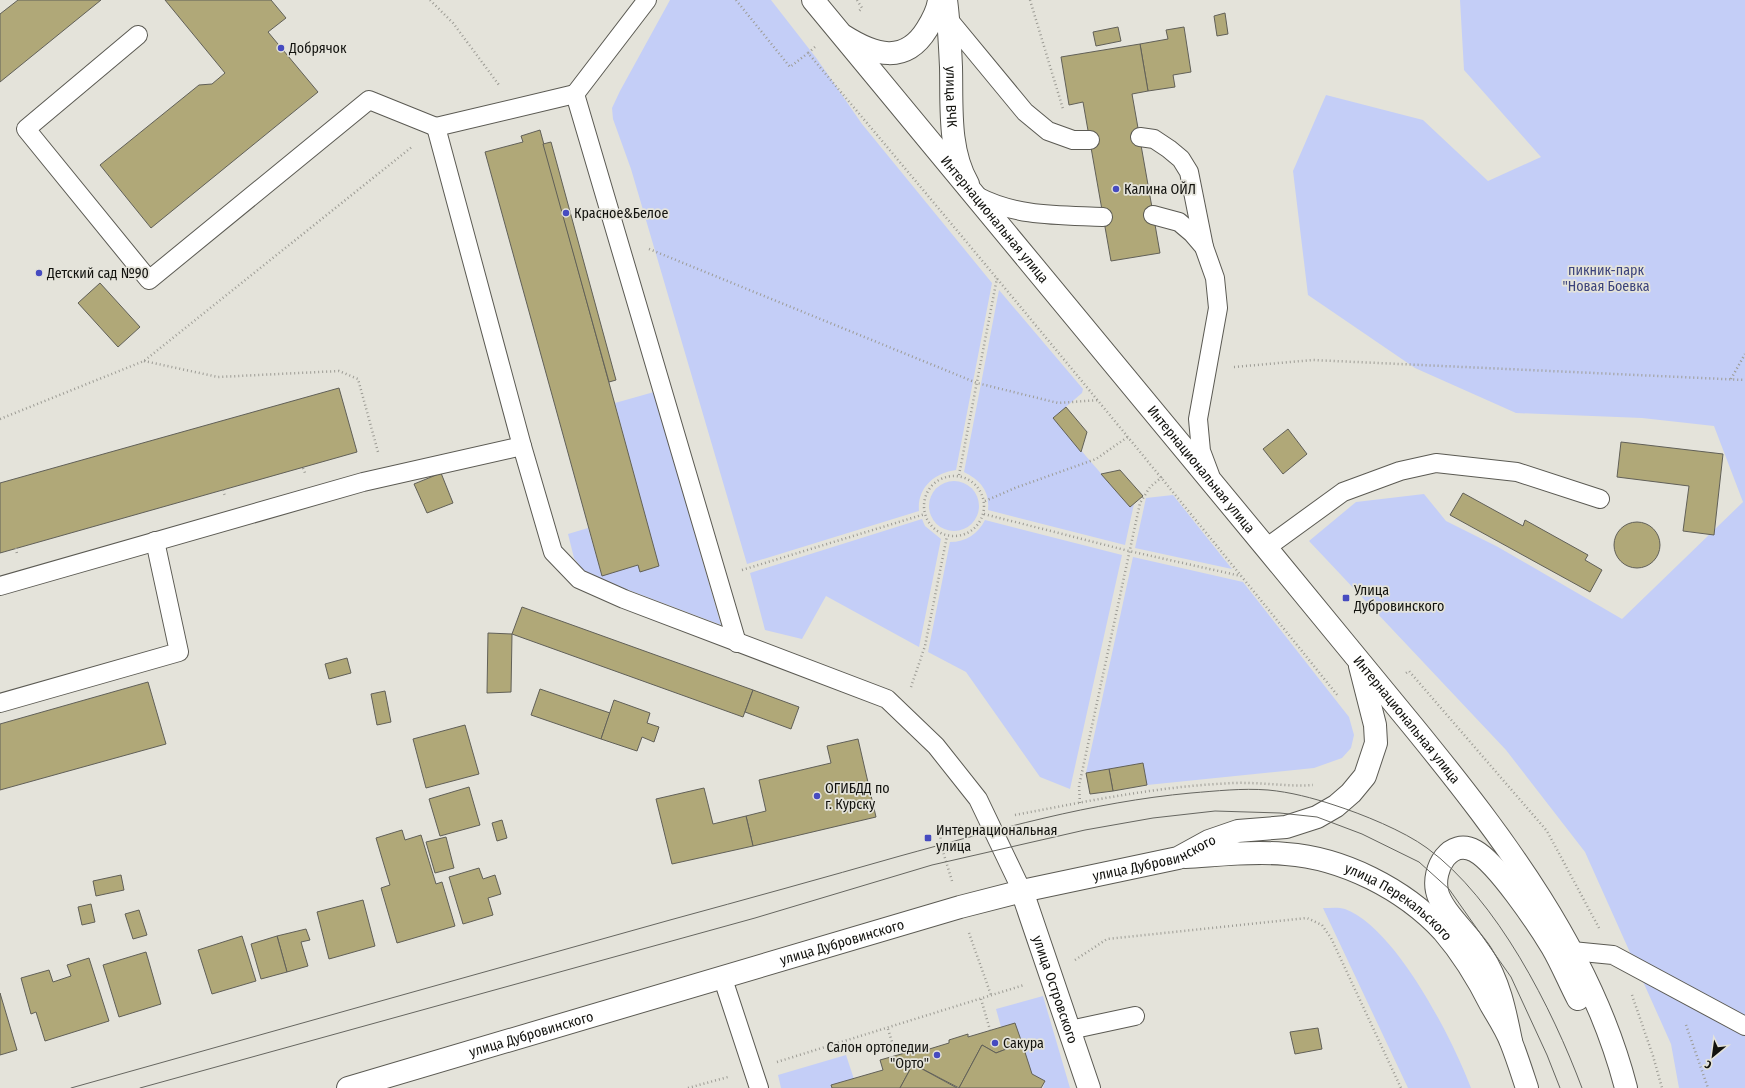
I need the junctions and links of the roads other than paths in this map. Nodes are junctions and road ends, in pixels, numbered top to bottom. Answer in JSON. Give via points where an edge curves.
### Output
{"nodes":[{"id":1,"x":647,"y":0,"type":"edge"},
{"id":2,"x":813,"y":0,"type":"edge"},
{"id":3,"x":939,"y":0,"type":"edge"},
{"id":4,"x":947,"y":10,"type":"edge"},
{"id":5,"x":840,"y":32,"type":"junction"},
{"id":6,"x":138,"y":35,"type":"dead end"},
{"id":7,"x":575,"y":94,"type":"junction"},
{"id":8,"x":436,"y":127,"type":"junction"},
{"id":9,"x":1140,"y":137,"type":"dead end"},
{"id":10,"x":1081,"y":140,"type":"road end"},
{"id":11,"x":974,"y":193,"type":"junction"},
{"id":12,"x":1153,"y":215,"type":"dead end"},
{"id":13,"x":1103,"y":217,"type":"dead end"},
{"id":14,"x":1204,"y":247,"type":"junction"},
{"id":15,"x":522,"y":446,"type":"junction"},
{"id":16,"x":1214,"y":483,"type":"junction"},
{"id":17,"x":1600,"y":499,"type":"dead end"},
{"id":18,"x":155,"y":541,"type":"junction"},
{"id":19,"x":1266,"y":548,"type":"junction"},
{"id":20,"x":0,"y":586,"type":"edge"},
{"id":21,"x":737,"y":642,"type":"junction"},
{"id":22,"x":1358,"y":659,"type":"junction"},
{"id":23,"x":0,"y":703,"type":"edge"},
{"id":24,"x":1178,"y":858,"type":"junction"},
{"id":25,"x":1022,"y":891,"type":"junction"},
{"id":26,"x":1572,"y":951,"type":"junction"},
{"id":27,"x":722,"y":976,"type":"junction"},
{"id":28,"x":1135,"y":1016,"type":"dead end"},
{"id":29,"x":1745,"y":1026,"type":"edge"},
{"id":30,"x":1070,"y":1030,"type":"junction"},
{"id":31,"x":1511,"y":1041,"type":"junction"},
{"id":32,"x":1619,"y":1061,"type":"junction"},
{"id":33,"x":348,"y":1088,"type":"edge"},
{"id":34,"x":759,"y":1088,"type":"edge"},
{"id":35,"x":1088,"y":1088,"type":"edge"},
{"id":36,"x":1527,"y":1088,"type":"edge"},
{"id":37,"x":1626,"y":1088,"type":"edge"}],
"edges":[{"from":1,"to":7,"type":"lane"},
{"from":2,"to":5,"type":"main road","name":"Интернациональная улица"},
{"from":3,"to":5,"type":"main road","via":[[921,40],[896,54],[862,48]]},
{"from":4,"to":10,"type":"lane","via":[[1024,112],[1048,131]]},
{"from":4,"to":11,"type":"main road","name":"улица ВЧК","via":[[954,136],[958,160]]},
{"from":5,"to":11,"type":"main road","name":"Интернациональная улица"},
{"from":6,"to":8,"type":"lane","via":[[26,129],[149,280],[369,100]]},
{"from":7,"to":8,"type":"lane"},
{"from":7,"to":21,"type":"lane"},
{"from":8,"to":15,"type":"lane"},
{"from":9,"to":14,"type":"lane","via":[[1154,139],[1169,149],[1181,159],[1189,172]]},
{"from":11,"to":13,"type":"lane","via":[[996,205],[1017,211]]},
{"from":11,"to":16,"type":"main road","name":"Интернациональная улица"},
{"from":12,"to":14,"type":"lane","via":[[1179,222]]},
{"from":14,"to":16,"type":"lane","via":[[1215,278],[1218,308],[1198,419],[1201,451]]},
{"from":15,"to":18,"type":"lane","via":[[385,476]]},
{"from":15,"to":21,"type":"lane","via":[[553,552],[579,578],[624,599]]},
{"from":16,"to":19,"type":"main road","name":"Интернациональная улица"},
{"from":17,"to":19,"type":"lane","via":[[1517,472],[1436,463],[1400,471],[1343,492]]},
{"from":18,"to":20,"type":"lane"},
{"from":18,"to":23,"type":"lane","via":[[180,652]]},
{"from":19,"to":22,"type":"main road","name":"Интернациональная улица"},
{"from":21,"to":25,"type":"lane","via":[[887,699],[936,746],[978,799]]},
{"from":22,"to":24,"type":"main road","name":"улица Дубровинского","via":[[1376,725],[1376,743],[1365,776],[1351,793],[1317,817],[1286,827],[1238,831],[1209,841]]},
{"from":22,"to":26,"type":"main road","name":"Интернациональная улица","via":[[1457,781],[1522,870]]},
{"from":24,"to":25,"type":"main road","name":"улица Дубровинского"},
{"from":24,"to":31,"type":"main road","name":"улица Перекальского","via":[[1245,853],[1286,854],[1322,860],[1360,873],[1395,892],[1423,912],[1443,932],[1477,978]]},
{"from":25,"to":27,"type":"main road","name":"улица Дубровинского"},
{"from":25,"to":30,"type":"main road","name":"улица Островского"},
{"from":26,"to":29,"type":"lane","via":[[1613,954]]},
{"from":26,"to":32,"type":"main road"},
{"from":27,"to":33,"type":"main road","name":"улица Дубровинского"},
{"from":27,"to":34,"type":"lane"},
{"from":28,"to":30,"type":"lane"},
{"from":30,"to":35,"type":"main road","name":"улица Островского"},
{"from":31,"to":32,"type":"main road","via":[[1503,999],[1483,955],[1444,905],[1437,892],[1436,877],[1442,860],[1450,851],[1462,846],[1474,850],[1485,858],[1508,884],[1552,947],[1579,1001]]},
{"from":31,"to":36,"type":"main road","name":"улица Перекальского"},
{"from":32,"to":37,"type":"main road"}]}
